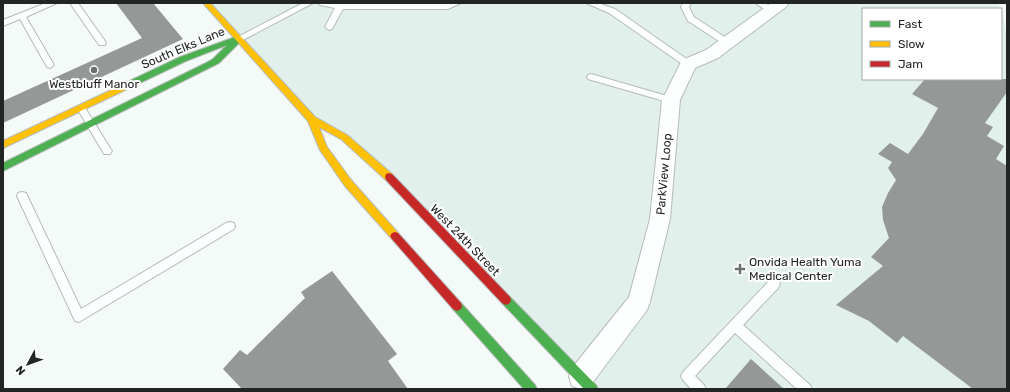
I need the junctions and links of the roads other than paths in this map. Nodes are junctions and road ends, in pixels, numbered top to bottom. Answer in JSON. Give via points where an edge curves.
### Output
{"nodes":[{"id":1,"x":54,"y":3,"type":"edge"},
{"id":2,"x":74,"y":3,"type":"edge"},
{"id":3,"x":206,"y":3,"type":"edge"},
{"id":4,"x":310,"y":3,"type":"edge"},
{"id":5,"x":323,"y":3,"type":"edge"},
{"id":6,"x":457,"y":3,"type":"edge"},
{"id":7,"x":590,"y":3,"type":"edge"},
{"id":8,"x":687,"y":3,"type":"edge"},
{"id":9,"x":771,"y":5,"type":"edge"},
{"id":10,"x":340,"y":6,"type":"junction"},
{"id":11,"x":22,"y":16,"type":"junction"},
{"id":12,"x":3,"y":23,"type":"edge"},
{"id":13,"x":329,"y":27,"type":"dead end"},
{"id":14,"x":238,"y":39,"type":"junction"},
{"id":15,"x":102,"y":43,"type":"dead end"},
{"id":16,"x":728,"y":43,"type":"junction"},
{"id":17,"x":688,"y":64,"type":"junction"},
{"id":18,"x":50,"y":65,"type":"dead end"},
{"id":19,"x":591,"y":77,"type":"dead end"},
{"id":20,"x":670,"y":100,"type":"junction"},
{"id":21,"x":81,"y":108,"type":"junction"},
{"id":22,"x":312,"y":119,"type":"junction"},
{"id":23,"x":90,"y":124,"type":"junction"},
{"id":24,"x":3,"y":145,"type":"edge"},
{"id":25,"x":107,"y":151,"type":"dead end"},
{"id":26,"x":3,"y":167,"type":"edge"},
{"id":27,"x":22,"y":196,"type":"dead end"},
{"id":28,"x":230,"y":226,"type":"dead end"},
{"id":29,"x":774,"y":284,"type":"dead end"},
{"id":30,"x":735,"y":325,"type":"junction"},
{"id":31,"x":583,"y":383,"type":"edge"},
{"id":32,"x":531,"y":389,"type":"edge"},
{"id":33,"x":700,"y":389,"type":"edge"},
{"id":34,"x":806,"y":389,"type":"edge"}],
"edges":[{"from":1,"to":11,"type":"lane"},
{"from":2,"to":15,"type":"lane"},
{"from":3,"to":14,"type":"main road","name":"West 24th Street"},
{"from":4,"to":14,"type":"lane"},
{"from":5,"to":10,"type":"lane"},
{"from":6,"to":10,"type":"lane","via":[[448,6]]},
{"from":7,"to":17,"type":"lane","via":[[612,11]]},
{"from":8,"to":16,"type":"lane","via":[[685,7],[691,18]]},
{"from":9,"to":16,"type":"street"},
{"from":10,"to":13,"type":"lane"},
{"from":11,"to":12,"type":"lane"},
{"from":11,"to":18,"type":"lane"},
{"from":14,"to":21,"type":"main road","name":"South Elks Lane","via":[[189,56]]},
{"from":14,"to":22,"type":"main road","name":"West 24th Street"},
{"from":14,"to":23,"type":"main road","name":"South Elks Lane","via":[[216,61]]},
{"from":16,"to":17,"type":"street","via":[[712,54]]},
{"from":17,"to":20,"type":"street","name":"ParkView Loop"},
{"from":19,"to":20,"type":"lane"},
{"from":20,"to":31,"type":"street","name":"ParkView Loop","via":[[660,219],[639,302]]},
{"from":21,"to":23,"type":"lane"},
{"from":21,"to":24,"type":"main road","name":"South Elks Lane"},
{"from":22,"to":31,"type":"main road","name":"West 24th Street","via":[[344,137],[376,164]]},
{"from":22,"to":32,"type":"main road","name":"West 24th Street","via":[[323,148],[348,183]]},
{"from":23,"to":25,"type":"lane"},
{"from":23,"to":26,"type":"main road","name":"South Elks Lane"},
{"from":27,"to":28,"type":"lane","via":[[79,317]]},
{"from":29,"to":30,"type":"lane"},
{"from":30,"to":33,"type":"lane","via":[[687,376]]},
{"from":30,"to":34,"type":"lane"}]}
